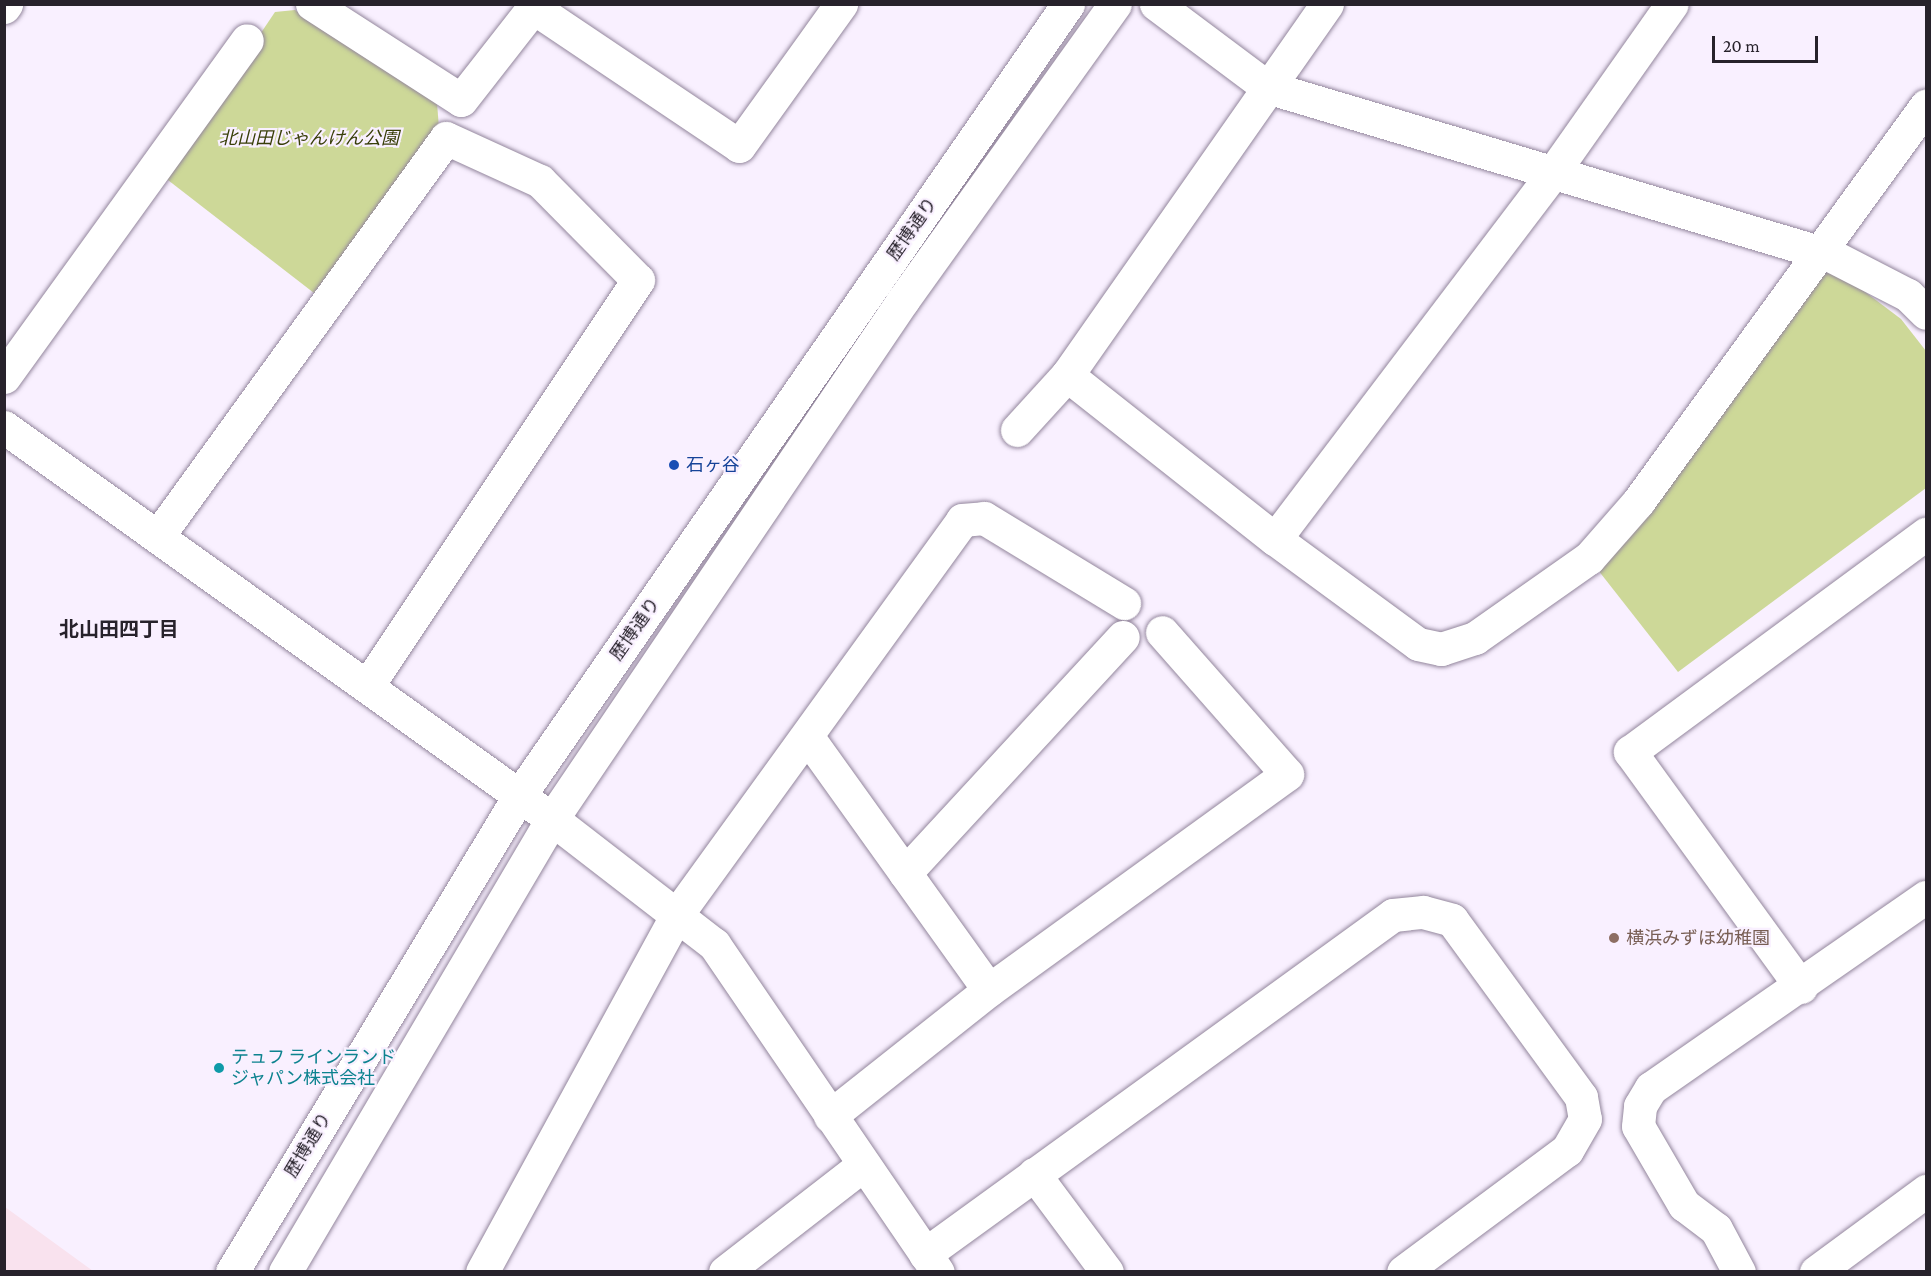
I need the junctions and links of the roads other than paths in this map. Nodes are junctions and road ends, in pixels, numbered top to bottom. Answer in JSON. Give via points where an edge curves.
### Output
{"nodes":[{"id":1,"x":312,"y":4,"type":"edge"},
{"id":2,"x":841,"y":4,"type":"edge"},
{"id":3,"x":1068,"y":4,"type":"edge"},
{"id":4,"x":1115,"y":4,"type":"edge"},
{"id":5,"x":1156,"y":4,"type":"edge"},
{"id":6,"x":1327,"y":4,"type":"edge"},
{"id":7,"x":1672,"y":4,"type":"edge"},
{"id":8,"x":535,"y":6,"type":"edge"},
{"id":9,"x":247,"y":40,"type":"dead end"},
{"id":10,"x":1267,"y":87,"type":"junction"},
{"id":11,"x":1926,"y":105,"type":"edge"},
{"id":12,"x":1554,"y":171,"type":"junction"},
{"id":13,"x":1821,"y":253,"type":"junction"},
{"id":14,"x":1926,"y":314,"type":"edge"},
{"id":15,"x":1067,"y":375,"type":"junction"},
{"id":16,"x":4,"y":377,"type":"edge"},
{"id":17,"x":4,"y":427,"type":"edge"},
{"id":18,"x":1017,"y":430,"type":"dead end"},
{"id":19,"x":1926,"y":534,"type":"edge"},
{"id":20,"x":158,"y":536,"type":"junction"},
{"id":21,"x":1275,"y":539,"type":"junction"},
{"id":22,"x":1124,"y":603,"type":"dead end"},
{"id":23,"x":1162,"y":632,"type":"dead end"},
{"id":24,"x":1123,"y":637,"type":"dead end"},
{"id":25,"x":367,"y":686,"type":"junction"},
{"id":26,"x":807,"y":736,"type":"junction"},
{"id":27,"x":519,"y":796,"type":"junction"},
{"id":28,"x":552,"y":819,"type":"junction"},
{"id":29,"x":905,"y":873,"type":"junction"},
{"id":30,"x":1926,"y":897,"type":"edge"},
{"id":31,"x":678,"y":913,"type":"junction"},
{"id":32,"x":1801,"y":987,"type":"junction"},
{"id":33,"x":989,"y":990,"type":"junction"},
{"id":34,"x":830,"y":1116,"type":"junction"},
{"id":35,"x":863,"y":1165,"type":"junction"},
{"id":36,"x":1034,"y":1173,"type":"junction"},
{"id":37,"x":1926,"y":1191,"type":"edge"},
{"id":38,"x":932,"y":1263,"type":"edge"},
{"id":39,"x":232,"y":1272,"type":"edge"},
{"id":40,"x":285,"y":1272,"type":"edge"},
{"id":41,"x":482,"y":1272,"type":"edge"},
{"id":42,"x":725,"y":1272,"type":"edge"},
{"id":43,"x":1107,"y":1272,"type":"edge"},
{"id":44,"x":1403,"y":1272,"type":"edge"},
{"id":45,"x":1739,"y":1272,"type":"edge"},
{"id":46,"x":1816,"y":1272,"type":"edge"}],
"edges":[{"from":1,"to":8,"type":"street","via":[[461,100]]},
{"from":2,"to":8,"type":"street","via":[[739,146]]},
{"from":3,"to":27,"type":"street","name":"歴博通り"},
{"from":4,"to":28,"type":"street","name":"歴博通り","via":[[903,300]]},
{"from":5,"to":10,"type":"street"},
{"from":6,"to":10,"type":"street"},
{"from":7,"to":12,"type":"street"},
{"from":9,"to":16,"type":"street"},
{"from":10,"to":12,"type":"street"},
{"from":10,"to":15,"type":"street"},
{"from":11,"to":13,"type":"street"},
{"from":12,"to":13,"type":"street"},
{"from":12,"to":21,"type":"street"},
{"from":13,"to":14,"type":"street","via":[[1908,296]]},
{"from":13,"to":21,"type":"street","via":[[1638,502],[1589,558],[1475,639],[1441,649],[1418,644]]},
{"from":15,"to":18,"type":"street"},
{"from":15,"to":21,"type":"street"},
{"from":17,"to":20,"type":"street"},
{"from":19,"to":32,"type":"street","via":[[1630,752]]},
{"from":20,"to":25,"type":"street"},
{"from":20,"to":25,"type":"street","via":[[446,138],[540,181],[638,280]]},
{"from":22,"to":26,"type":"street","via":[[984,518],[962,520]]},
{"from":23,"to":33,"type":"street","via":[[1287,774]]},
{"from":24,"to":29,"type":"street"},
{"from":25,"to":27,"type":"street"},
{"from":26,"to":29,"type":"street"},
{"from":26,"to":31,"type":"street"},
{"from":27,"to":28,"type":"street"},
{"from":27,"to":39,"type":"street","name":"歴博通り"},
{"from":28,"to":31,"type":"street"},
{"from":28,"to":40,"type":"street","name":"歴博通り"},
{"from":29,"to":33,"type":"street"},
{"from":30,"to":32,"type":"street"},
{"from":31,"to":34,"type":"street","via":[[714,944]]},
{"from":31,"to":41,"type":"street"},
{"from":32,"to":45,"type":"street","via":[[1651,1088],[1640,1106],[1638,1126],[1684,1205],[1716,1229]]},
{"from":33,"to":34,"type":"street"},
{"from":34,"to":35,"type":"street"},
{"from":35,"to":38,"type":"street"},
{"from":35,"to":42,"type":"street"},
{"from":36,"to":38,"type":"street"},
{"from":36,"to":43,"type":"street"},
{"from":36,"to":44,"type":"street","via":[[1393,915],[1423,912],[1443,917],[1452,920],[1581,1097],[1585,1119],[1567,1150]]},
{"from":37,"to":46,"type":"street"}]}
